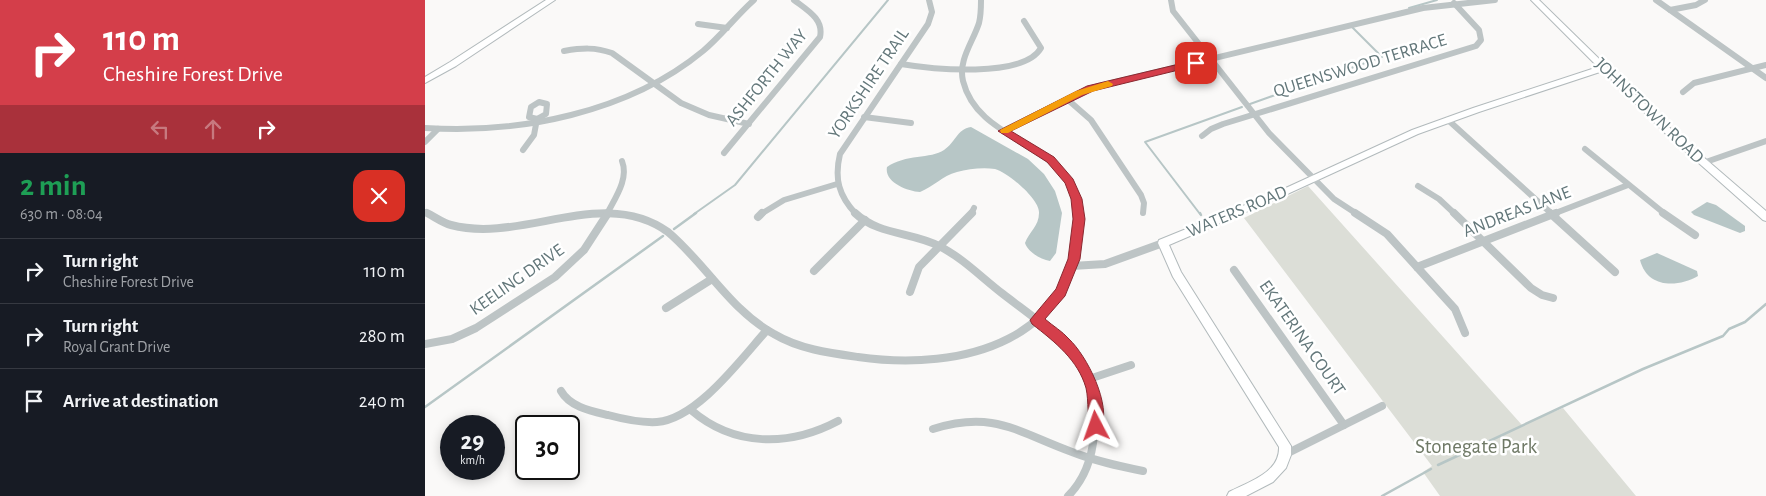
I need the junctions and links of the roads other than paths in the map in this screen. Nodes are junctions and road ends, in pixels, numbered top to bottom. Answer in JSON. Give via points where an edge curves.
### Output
{"nodes":[{"id":1,"x":551,"y":0,"type":"edge"},
{"id":2,"x":754,"y":0,"type":"edge"},
{"id":3,"x":793,"y":0,"type":"edge"},
{"id":4,"x":929,"y":0,"type":"edge"},
{"id":5,"x":981,"y":0,"type":"edge"},
{"id":6,"x":1171,"y":0,"type":"edge"},
{"id":7,"x":1465,"y":0,"type":"edge"},
{"id":8,"x":1495,"y":0,"type":"edge"},
{"id":9,"x":1535,"y":0,"type":"edge"},
{"id":10,"x":1656,"y":0,"type":"edge"},
{"id":11,"x":1705,"y":0,"type":"edge"},
{"id":12,"x":1454,"y":3,"type":"junction"},
{"id":13,"x":1670,"y":10,"type":"junction"},
{"id":14,"x":1024,"y":21,"type":"dead end"},
{"id":15,"x":515,"y":23,"type":"junction"},
{"id":16,"x":698,"y":24,"type":"dead end"},
{"id":17,"x":727,"y":28,"type":"junction"},
{"id":18,"x":564,"y":51,"type":"dead end"},
{"id":19,"x":1210,"y":59,"type":"junction"},
{"id":20,"x":901,"y":64,"type":"junction"},
{"id":21,"x":1766,"y":65,"type":"edge"},
{"id":22,"x":1604,"y":68,"type":"junction"},
{"id":23,"x":1752,"y":68,"type":"junction"},
{"id":24,"x":962,"y":69,"type":"junction"},
{"id":25,"x":425,"y":74,"type":"edge"},
{"id":26,"x":1766,"y":78,"type":"edge"},
{"id":27,"x":425,"y":80,"type":"edge"},
{"id":28,"x":653,"y":83,"type":"junction"},
{"id":29,"x":1683,"y":92,"type":"dead end"},
{"id":30,"x":1067,"y":99,"type":"junction"},
{"id":31,"x":1253,"y":115,"type":"junction"},
{"id":32,"x":864,"y":117,"type":"junction"},
{"id":33,"x":1448,"y":120,"type":"junction"},
{"id":34,"x":537,"y":121,"type":"junction"},
{"id":35,"x":911,"y":122,"type":"dead end"},
{"id":36,"x":749,"y":124,"type":"junction"},
{"id":37,"x":425,"y":128,"type":"edge"},
{"id":38,"x":438,"y":129,"type":"junction"},
{"id":39,"x":1003,"y":131,"type":"junction"},
{"id":40,"x":1202,"y":136,"type":"dead end"},
{"id":41,"x":425,"y":142,"type":"edge"},
{"id":42,"x":1766,"y":142,"type":"edge"},
{"id":43,"x":1585,"y":149,"type":"dead end"},
{"id":44,"x":523,"y":150,"type":"dead end"},
{"id":45,"x":724,"y":153,"type":"dead end"},
{"id":46,"x":621,"y":161,"type":"dead end"},
{"id":47,"x":1703,"y":163,"type":"junction"},
{"id":48,"x":1313,"y":178,"type":"junction"},
{"id":49,"x":837,"y":184,"type":"junction"},
{"id":50,"x":1628,"y":185,"type":"junction"},
{"id":51,"x":1418,"y":186,"type":"dead end"},
{"id":52,"x":974,"y":208,"type":"dead end"},
{"id":53,"x":425,"y":212,"type":"edge"},
{"id":54,"x":1143,"y":213,"type":"dead end"},
{"id":55,"x":607,"y":214,"type":"junction"},
{"id":56,"x":1552,"y":214,"type":"junction"},
{"id":57,"x":432,"y":217,"type":"junction"},
{"id":58,"x":758,"y":217,"type":"dead end"},
{"id":59,"x":1766,"y":218,"type":"edge"},
{"id":60,"x":865,"y":220,"type":"junction"},
{"id":61,"x":425,"y":222,"type":"edge"},
{"id":62,"x":1695,"y":235,"type":"dead end"},
{"id":63,"x":1483,"y":241,"type":"junction"},
{"id":64,"x":1163,"y":243,"type":"junction"},
{"id":65,"x":939,"y":246,"type":"junction"},
{"id":66,"x":1072,"y":266,"type":"junction"},
{"id":67,"x":1417,"y":267,"type":"junction"},
{"id":68,"x":1234,"y":270,"type":"dead end"},
{"id":69,"x":815,"y":272,"type":"dead end"},
{"id":70,"x":1615,"y":272,"type":"dead end"},
{"id":71,"x":712,"y":279,"type":"junction"},
{"id":72,"x":910,"y":292,"type":"dead end"},
{"id":73,"x":1553,"y":298,"type":"dead end"},
{"id":74,"x":666,"y":308,"type":"dead end"},
{"id":75,"x":1037,"y":320,"type":"junction"},
{"id":76,"x":767,"y":330,"type":"junction"},
{"id":77,"x":1465,"y":333,"type":"dead end"},
{"id":78,"x":425,"y":344,"type":"edge"},
{"id":79,"x":1131,"y":365,"type":"dead end"},
{"id":80,"x":1089,"y":379,"type":"junction"},
{"id":81,"x":561,"y":391,"type":"dead end"},
{"id":82,"x":1382,"y":406,"type":"dead end"},
{"id":83,"x":691,"y":410,"type":"junction"},
{"id":84,"x":839,"y":422,"type":"dead end"},
{"id":85,"x":1344,"y":425,"type":"junction"},
{"id":86,"x":933,"y":429,"type":"dead end"},
{"id":87,"x":1286,"y":454,"type":"junction"},
{"id":88,"x":1090,"y":458,"type":"junction"},
{"id":89,"x":1143,"y":471,"type":"dead end"},
{"id":90,"x":1068,"y":496,"type":"edge"},
{"id":91,"x":1233,"y":496,"type":"edge"}],
"edges":[{"from":1,"to":15,"type":"street"},
{"from":2,"to":17,"type":"street"},
{"from":3,"to":36,"type":"street","name":"ASHFORTH WAY","via":[[820,23],[822,33]]},
{"from":4,"to":20,"type":"street","name":"YORKSHIRE TRAIL","via":[[931,19]]},
{"from":5,"to":24,"type":"street","via":[[981,16],[964,55]]},
{"from":6,"to":19,"type":"street","via":[[1176,15]]},
{"from":7,"to":12,"type":"street"},
{"from":8,"to":12,"type":"street"},
{"from":9,"to":22,"type":"street","name":"JOHNSTOWN ROAD"},
{"from":10,"to":13,"type":"street"},
{"from":11,"to":13,"type":"street"},
{"from":12,"to":19,"type":"street"},
{"from":12,"to":31,"type":"street","name":"QUEENSWOOD TERRACE","via":[[1479,30],[1481,40],[1476,46]]},
{"from":13,"to":23,"type":"street"},
{"from":14,"to":24,"type":"street","via":[[1041,45],[1036,56],[996,68]]},
{"from":15,"to":25,"type":"street"},
{"from":15,"to":27,"type":"street"},
{"from":16,"to":17,"type":"street"},
{"from":17,"to":28,"type":"street","via":[[694,58]]},
{"from":18,"to":28,"type":"street","via":[[587,47],[611,53],[628,61]]},
{"from":19,"to":30,"type":"street","via":[[1098,86]]},
{"from":19,"to":31,"type":"street"},
{"from":20,"to":24,"type":"street"},
{"from":20,"to":32,"type":"street","name":"YORKSHIRE TRAIL"},
{"from":21,"to":23,"type":"street"},
{"from":22,"to":33,"type":"street","name":"WATERS ROAD"},
{"from":22,"to":47,"type":"street","name":"JOHNSTOWN ROAD"},
{"from":23,"to":26,"type":"street"},
{"from":23,"to":29,"type":"street","via":[[1694,84]]},
{"from":24,"to":39,"type":"street","via":[[965,87],[973,104]]},
{"from":28,"to":34,"type":"street","via":[[591,108]]},
{"from":28,"to":36,"type":"street","via":[[670,97],[699,112]]},
{"from":30,"to":39,"type":"street"},
{"from":30,"to":54,"type":"street","via":[[1091,120],[1141,195]]},
{"from":31,"to":40,"type":"street","name":"QUEENSWOOD TERRACE","via":[[1211,129]]},
{"from":31,"to":48,"type":"street"},
{"from":32,"to":35,"type":"street"},
{"from":32,"to":49,"type":"street","name":"YORKSHIRE TRAIL","via":[[840,154]]},
{"from":33,"to":48,"type":"street","name":"WATERS ROAD"},
{"from":33,"to":56,"type":"street"},
{"from":34,"to":38,"type":"street","via":[[473,130]]},
{"from":34,"to":44,"type":"street","via":[[534,135]]},
{"from":36,"to":45,"type":"street","name":"ASHFORTH WAY"},
{"from":37,"to":38,"type":"street"},
{"from":38,"to":41,"type":"street"},
{"from":39,"to":66,"type":"street","via":[[1051,159],[1069,182],[1077,199],[1079,219]]},
{"from":42,"to":47,"type":"street"},
{"from":43,"to":50,"type":"street"},
{"from":46,"to":55,"type":"street","name":"KEELING DRIVE","via":[[625,175]]},
{"from":47,"to":59,"type":"street","name":"JOHNSTOWN ROAD"},
{"from":48,"to":64,"type":"street","name":"WATERS ROAD"},
{"from":48,"to":67,"type":"street","via":[[1334,199],[1382,230]]},
{"from":49,"to":58,"type":"street","via":[[777,203]]},
{"from":49,"to":60,"type":"street","via":[[849,206]]},
{"from":50,"to":56,"type":"street","name":"ANDREAS LANE"},
{"from":50,"to":62,"type":"street"},
{"from":51,"to":63,"type":"street","via":[[1439,199]]},
{"from":52,"to":65,"type":"street","via":[[971,215]]},
{"from":53,"to":57,"type":"street"},
{"from":55,"to":57,"type":"street","via":[[488,228],[453,225]]},
{"from":55,"to":71,"type":"street","via":[[629,216],[659,226],[673,236]]},
{"from":55,"to":78,"type":"street","name":"KEELING DRIVE","via":[[585,249],[554,278],[471,331],[447,341]]},
{"from":56,"to":63,"type":"street","name":"ANDREAS LANE"},
{"from":56,"to":70,"type":"street"},
{"from":57,"to":61,"type":"street"},
{"from":60,"to":65,"type":"street"},
{"from":60,"to":69,"type":"street"},
{"from":63,"to":67,"type":"street","name":"ANDREAS LANE"},
{"from":63,"to":73,"type":"street","via":[[1531,288]]},
{"from":64,"to":66,"type":"street","via":[[1105,264]]},
{"from":64,"to":87,"type":"street","via":[[1177,274],[1283,442]]},
{"from":65,"to":72,"type":"street","via":[[919,267]]},
{"from":65,"to":75,"type":"street"},
{"from":66,"to":75,"type":"street","via":[[1061,292]]},
{"from":67,"to":77,"type":"street","via":[[1455,310]]},
{"from":68,"to":85,"type":"street","name":"EKATERINA COURT"},
{"from":71,"to":74,"type":"street"},
{"from":71,"to":76,"type":"street"},
{"from":75,"to":76,"type":"street","via":[[1016,336],[979,352],[951,359],[922,361],[861,358],[822,351],[795,344]]},
{"from":75,"to":80,"type":"street","via":[[1076,355]]},
{"from":76,"to":83,"type":"street"},
{"from":79,"to":80,"type":"street"},
{"from":80,"to":88,"type":"street","via":[[1097,414]]},
{"from":81,"to":83,"type":"street","via":[[576,405],[646,422],[669,420]]},
{"from":82,"to":85,"type":"street"},
{"from":83,"to":84,"type":"street","via":[[704,422],[722,430],[763,439],[809,436]]},
{"from":85,"to":87,"type":"street"},
{"from":86,"to":88,"type":"street","via":[[961,420],[990,421]]},
{"from":87,"to":91,"type":"street","via":[[1273,474]]},
{"from":88,"to":89,"type":"street"},
{"from":88,"to":90,"type":"street","via":[[1082,479]]}]}
